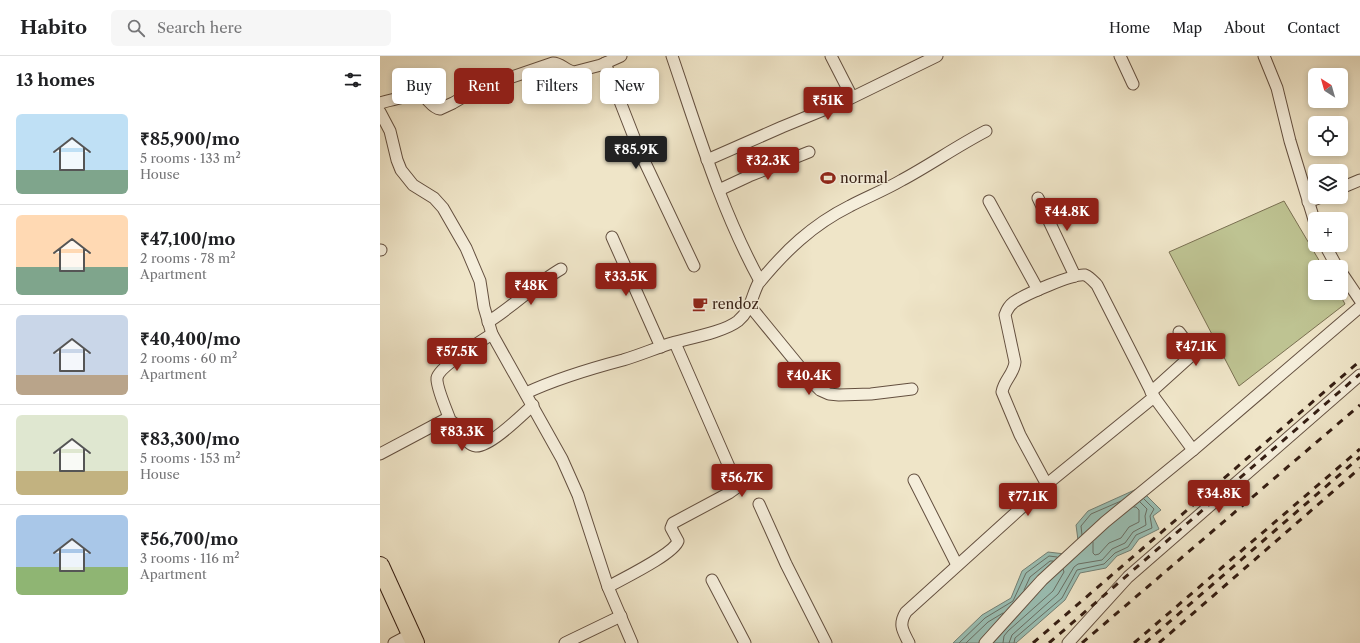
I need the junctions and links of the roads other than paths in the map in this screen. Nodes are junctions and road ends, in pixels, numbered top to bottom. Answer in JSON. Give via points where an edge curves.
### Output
{"nodes":[{"id":1,"x":621,"y":56,"type":"edge"},
{"id":2,"x":672,"y":56,"type":"edge"},
{"id":3,"x":831,"y":56,"type":"edge"},
{"id":4,"x":937,"y":56,"type":"edge"},
{"id":5,"x":1120,"y":56,"type":"edge"},
{"id":6,"x":1264,"y":56,"type":"edge"},
{"id":7,"x":605,"y":63,"type":"junction"},
{"id":8,"x":1133,"y":84,"type":"dead end"},
{"id":9,"x":852,"y":97,"type":"junction"},
{"id":10,"x":380,"y":103,"type":"edge"},
{"id":11,"x":380,"y":112,"type":"edge"},
{"id":12,"x":986,"y":131,"type":"dead end"},
{"id":13,"x":810,"y":152,"type":"dead end"},
{"id":14,"x":707,"y":160,"type":"junction"},
{"id":15,"x":1360,"y":180,"type":"edge"},
{"id":16,"x":1348,"y":185,"type":"edge"},
{"id":17,"x":719,"y":190,"type":"junction"},
{"id":18,"x":1038,"y":198,"type":"dead end"},
{"id":19,"x":989,"y":201,"type":"dead end"},
{"id":20,"x":1308,"y":202,"type":"edge"},
{"id":21,"x":612,"y":237,"type":"dead end"},
{"id":22,"x":694,"y":266,"type":"dead end"},
{"id":23,"x":561,"y":269,"type":"dead end"},
{"id":24,"x":1075,"y":276,"type":"junction"},
{"id":25,"x":760,"y":281,"type":"junction"},
{"id":26,"x":1348,"y":282,"type":"edge"},
{"id":27,"x":1038,"y":290,"type":"junction"},
{"id":28,"x":1360,"y":300,"type":"edge"},
{"id":29,"x":750,"y":306,"type":"junction"},
{"id":30,"x":1360,"y":307,"type":"edge"},
{"id":31,"x":488,"y":322,"type":"junction"},
{"id":32,"x":1179,"y":332,"type":"dead end"},
{"id":33,"x":492,"y":334,"type":"junction"},
{"id":34,"x":674,"y":343,"type":"junction"},
{"id":35,"x":662,"y":347,"type":"junction"},
{"id":36,"x":1360,"y":375,"type":"edge"},
{"id":37,"x":912,"y":389,"type":"dead end"},
{"id":38,"x":526,"y":393,"type":"junction"},
{"id":39,"x":1153,"y":395,"type":"junction"},
{"id":40,"x":533,"y":405,"type":"junction"},
{"id":41,"x":450,"y":420,"type":"junction"},
{"id":42,"x":1193,"y":450,"type":"junction"},
{"id":43,"x":380,"y":454,"type":"edge"},
{"id":44,"x":914,"y":480,"type":"dead end"},
{"id":45,"x":1047,"y":485,"type":"junction"},
{"id":46,"x":759,"y":504,"type":"dead end"},
{"id":47,"x":957,"y":565,"type":"junction"},
{"id":48,"x":382,"y":576,"type":"edge"},
{"id":49,"x":712,"y":580,"type":"dead end"},
{"id":50,"x":608,"y":587,"type":"junction"},
{"id":51,"x":620,"y":616,"type":"junction"},
{"id":52,"x":413,"y":639,"type":"edge"},
{"id":53,"x":394,"y":643,"type":"edge"},
{"id":54,"x":565,"y":643,"type":"edge"},
{"id":55,"x":632,"y":643,"type":"edge"},
{"id":56,"x":745,"y":643,"type":"edge"},
{"id":57,"x":826,"y":643,"type":"edge"},
{"id":58,"x":909,"y":643,"type":"edge"},
{"id":59,"x":985,"y":643,"type":"edge"},
{"id":60,"x":1068,"y":643,"type":"edge"}],
"edges":[{"from":1,"to":7,"type":"street"},
{"from":2,"to":14,"type":"street"},
{"from":3,"to":9,"type":"street"},
{"from":4,"to":9,"type":"street"},
{"from":5,"to":8,"type":"street"},
{"from":6,"to":20,"type":"street","via":[[1277,88]]},
{"from":7,"to":10,"type":"street","via":[[569,72],[553,63],[477,89],[440,108],[418,95]]},
{"from":7,"to":22,"type":"street","via":[[639,150]]},
{"from":9,"to":14,"type":"street"},
{"from":11,"to":31,"type":"street","via":[[390,131],[401,170],[413,185],[434,198],[443,208],[466,248],[480,281]]},
{"from":12,"to":25,"type":"street","via":[[903,180],[824,221],[789,248]]},
{"from":13,"to":17,"type":"street"},
{"from":14,"to":17,"type":"street"},
{"from":15,"to":16,"type":"street"},
{"from":17,"to":25,"type":"street","via":[[737,237]]},
{"from":18,"to":24,"type":"street"},
{"from":19,"to":27,"type":"street"},
{"from":21,"to":35,"type":"street"},
{"from":23,"to":31,"type":"street","via":[[508,310]]},
{"from":24,"to":27,"type":"street"},
{"from":24,"to":39,"type":"street","via":[[1084,275],[1097,285]]},
{"from":25,"to":29,"type":"street"},
{"from":26,"to":28,"type":"street"},
{"from":27,"to":45,"type":"street","via":[[1013,302],[1005,314],[1015,362],[1002,392],[1020,435]]},
{"from":29,"to":34,"type":"street","via":[[741,318],[726,327]]},
{"from":29,"to":37,"type":"street","via":[[820,390],[829,394],[871,394]]},
{"from":30,"to":42,"type":"street"},
{"from":31,"to":33,"type":"street"},
{"from":32,"to":39,"type":"street","via":[[1192,349],[1192,355]]},
{"from":33,"to":38,"type":"street"},
{"from":33,"to":41,"type":"street","via":[[462,353],[440,372],[437,378]]},
{"from":34,"to":35,"type":"street"},
{"from":34,"to":50,"type":"street","via":[[737,485],[728,493],[673,523],[671,528],[678,540],[676,546]]},
{"from":35,"to":38,"type":"street","via":[[552,381]]},
{"from":36,"to":60,"type":"street","via":[[1128,577]]},
{"from":38,"to":40,"type":"street"},
{"from":39,"to":42,"type":"street"},
{"from":39,"to":45,"type":"street"},
{"from":40,"to":41,"type":"street","via":[[500,434],[480,445],[474,446],[470,443]]},
{"from":40,"to":50,"type":"street","via":[[572,479]]},
{"from":41,"to":43,"type":"street","via":[[444,420]]},
{"from":42,"to":59,"type":"street","via":[[1105,522],[1042,580]]},
{"from":44,"to":47,"type":"street"},
{"from":45,"to":47,"type":"street"},
{"from":46,"to":57,"type":"street"},
{"from":47,"to":58,"type":"street","via":[[902,618],[901,625]]},
{"from":48,"to":52,"type":"highway"},
{"from":49,"to":56,"type":"street"},
{"from":50,"to":51,"type":"street"},
{"from":51,"to":54,"type":"street"},
{"from":51,"to":55,"type":"street"},
{"from":52,"to":53,"type":"street"}]}
